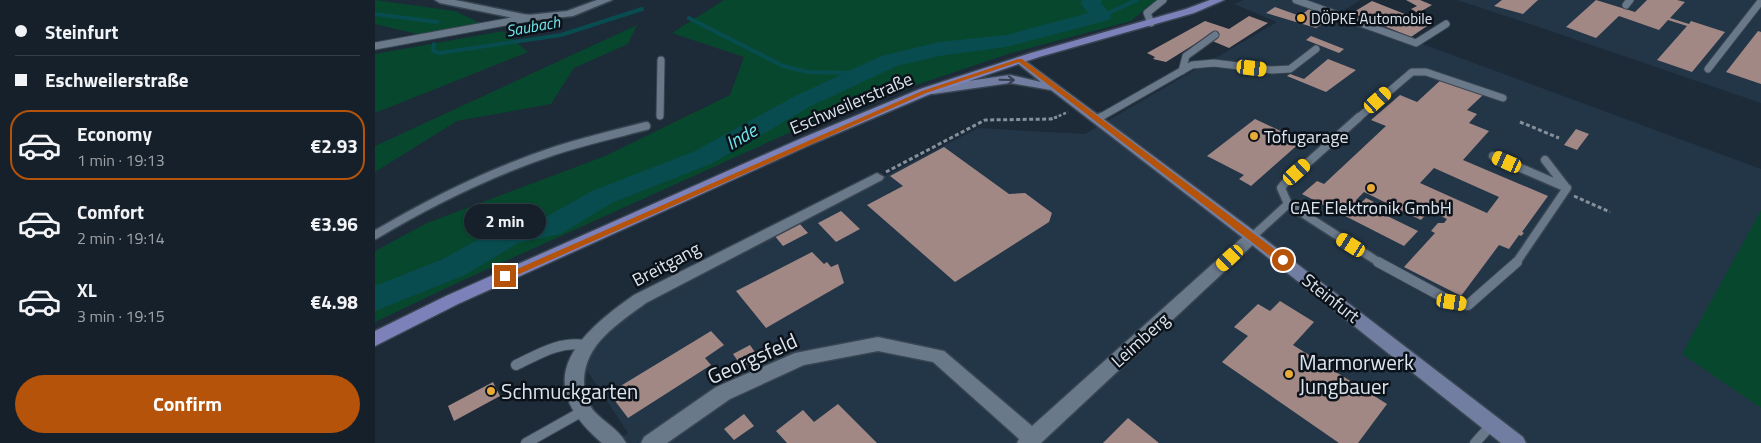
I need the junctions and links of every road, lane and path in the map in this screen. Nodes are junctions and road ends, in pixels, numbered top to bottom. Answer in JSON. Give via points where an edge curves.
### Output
{"nodes":[{"id":1,"x":440,"y":0,"type":"edge"},
{"id":2,"x":607,"y":0,"type":"edge"},
{"id":3,"x":1163,"y":0,"type":"edge"},
{"id":4,"x":1219,"y":0,"type":"edge"},
{"id":5,"x":1296,"y":0,"type":"edge"},
{"id":6,"x":1761,"y":1,"type":"edge"},
{"id":7,"x":528,"y":18,"type":"junction"},
{"id":8,"x":1151,"y":23,"type":"junction"},
{"id":9,"x":1446,"y":24,"type":"dead end"},
{"id":10,"x":1215,"y":35,"type":"dead end"},
{"id":11,"x":375,"y":46,"type":"edge"},
{"id":12,"x":1315,"y":49,"type":"dead end"},
{"id":13,"x":661,"y":60,"type":"dead end"},
{"id":14,"x":1020,"y":60,"type":"junction"},
{"id":15,"x":1708,"y":69,"type":"dead end"},
{"id":16,"x":1182,"y":71,"type":"junction"},
{"id":17,"x":1056,"y":90,"type":"junction"},
{"id":18,"x":924,"y":92,"type":"junction"},
{"id":19,"x":1503,"y":98,"type":"dead end"},
{"id":20,"x":1080,"y":106,"type":"junction"},
{"id":21,"x":660,"y":116,"type":"dead end"},
{"id":22,"x":1097,"y":119,"type":"junction"},
{"id":23,"x":1520,"y":122,"type":"dead end"},
{"id":24,"x":646,"y":126,"type":"dead end"},
{"id":25,"x":1559,"y":138,"type":"dead end"},
{"id":26,"x":1493,"y":156,"type":"dead end"},
{"id":27,"x":1545,"y":160,"type":"dead end"},
{"id":28,"x":877,"y":177,"type":"joint"},
{"id":29,"x":1565,"y":190,"type":"junction"},
{"id":30,"x":1288,"y":204,"type":"junction"},
{"id":31,"x":1610,"y":212,"type":"dead end"},
{"id":32,"x":375,"y":235,"type":"edge"},
{"id":33,"x":1253,"y":237,"type":"junction"},
{"id":34,"x":375,"y":339,"type":"edge"},
{"id":35,"x":585,"y":344,"type":"junction"},
{"id":36,"x":516,"y":366,"type":"dead end"},
{"id":37,"x":583,"y":411,"type":"junction"},
{"id":38,"x":1492,"y":424,"type":"junction"},
{"id":39,"x":1030,"y":440,"type":"edge"},
{"id":40,"x":526,"y":443,"type":"edge"},
{"id":41,"x":616,"y":443,"type":"edge"},
{"id":42,"x":651,"y":443,"type":"edge"},
{"id":43,"x":1475,"y":443,"type":"edge"},
{"id":44,"x":1516,"y":443,"type":"edge"}],
"edges":[{"from":1,"to":7,"type":"street"},
{"from":2,"to":7,"type":"street","via":[[569,14]]},
{"from":3,"to":8,"type":"lane","via":[[1147,13]]},
{"from":4,"to":8,"type":"main road","name":"Eschweilerstraße"},
{"from":5,"to":9,"type":"lane","via":[[1416,43]]},
{"from":6,"to":15,"type":"lane"},
{"from":7,"to":11,"type":"lane"},
{"from":8,"to":14,"type":"main road","name":"Eschweilerstraße"},
{"from":10,"to":16,"type":"lane","via":[[1185,56]]},
{"from":12,"to":16,"type":"lane","via":[[1290,69],[1214,63],[1192,65]]},
{"from":13,"to":21,"type":"lane"},
{"from":14,"to":17,"type":"street","name":"Steinfurt"},
{"from":14,"to":18,"type":"main road","name":"Eschweilerstraße"},
{"from":16,"to":22,"type":"lane"},
{"from":18,"to":17,"type":"street","one_way":true,"via":[[1010,79]]},
{"from":17,"to":20,"type":"street","name":"Steinfurt"},
{"from":18,"to":34,"type":"main road","name":"Eschweilerstraße","via":[[461,296]]},
{"from":19,"to":30,"type":"lane","via":[[1426,72],[1412,72],[1283,184],[1281,193]]},
{"from":20,"to":22,"type":"street","name":"Steinfurt"},
{"from":20,"to":28,"type":"path","via":[[1051,119],[985,120]]},
{"from":22,"to":33,"type":"street","name":"Steinfurt"},
{"from":23,"to":25,"type":"path"},
{"from":24,"to":32,"type":"lane","via":[[556,151],[519,165],[417,210]]},
{"from":26,"to":29,"type":"lane"},
{"from":27,"to":29,"type":"lane"},
{"from":28,"to":35,"type":"street","name":"Breitgang","via":[[640,299],[609,321]]},
{"from":29,"to":30,"type":"lane","via":[[1514,267],[1468,305],[1452,302],[1383,265]]},
{"from":29,"to":31,"type":"path"},
{"from":30,"to":33,"type":"lane"},
{"from":33,"to":38,"type":"street","name":"Steinfurt"},
{"from":33,"to":39,"type":"street","name":"Leimberg"},
{"from":35,"to":36,"type":"lane","via":[[573,341],[559,344]]},
{"from":35,"to":37,"type":"street","name":"Breitgang","via":[[573,372],[576,395]]},
{"from":37,"to":40,"type":"lane"},
{"from":37,"to":41,"type":"street","name":"Breitgang"},
{"from":38,"to":43,"type":"lane"},
{"from":38,"to":44,"type":"street","name":"Steinfurt"},
{"from":39,"to":42,"type":"street","name":"Georgsfeld","via":[[938,356],[877,344],[801,358],[723,393]]}]}
